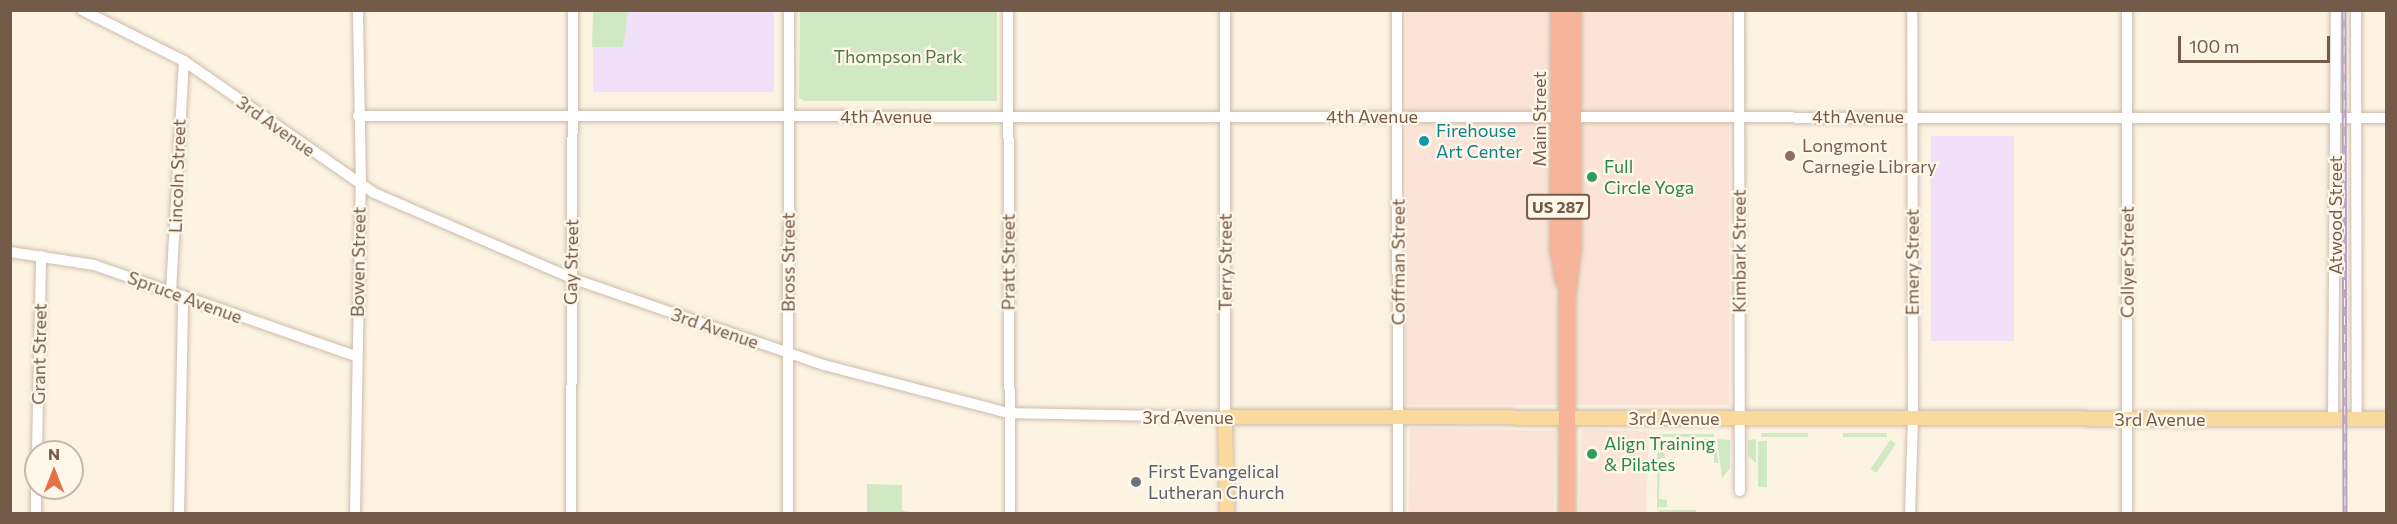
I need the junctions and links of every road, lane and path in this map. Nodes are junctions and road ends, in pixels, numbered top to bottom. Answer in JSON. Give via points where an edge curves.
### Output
{"nodes":[{"id":1,"x":82,"y":10,"type":"edge"},
{"id":2,"x":358,"y":10,"type":"edge"},
{"id":3,"x":573,"y":10,"type":"edge"},
{"id":4,"x":789,"y":10,"type":"edge"},
{"id":5,"x":1008,"y":10,"type":"edge"},
{"id":6,"x":1225,"y":10,"type":"edge"},
{"id":7,"x":1397,"y":10,"type":"edge"},
{"id":8,"x":1559,"y":10,"type":"edge"},
{"id":9,"x":1573,"y":10,"type":"edge"},
{"id":10,"x":1739,"y":10,"type":"edge"},
{"id":11,"x":1912,"y":10,"type":"edge"},
{"id":12,"x":2127,"y":10,"type":"edge"},
{"id":13,"x":2336,"y":10,"type":"edge"},
{"id":14,"x":2356,"y":10,"type":"edge"},
{"id":15,"x":184,"y":61,"type":"junction"},
{"id":16,"x":573,"y":115,"type":"junction"},
{"id":17,"x":789,"y":115,"type":"junction"},
{"id":18,"x":358,"y":116,"type":"junction"},
{"id":19,"x":1008,"y":116,"type":"junction"},
{"id":20,"x":1225,"y":116,"type":"junction"},
{"id":21,"x":1397,"y":116,"type":"junction"},
{"id":22,"x":1566,"y":116,"type":"junction"},
{"id":23,"x":1739,"y":116,"type":"junction"},
{"id":24,"x":1912,"y":116,"type":"junction"},
{"id":25,"x":2127,"y":117,"type":"junction"},
{"id":26,"x":2356,"y":117,"type":"junction"},
{"id":27,"x":2335,"y":118,"type":"junction"},
{"id":28,"x":2386,"y":118,"type":"edge"},
{"id":29,"x":361,"y":186,"type":"junction"},
{"id":30,"x":10,"y":252,"type":"edge"},
{"id":31,"x":41,"y":256,"type":"junction"},
{"id":32,"x":571,"y":278,"type":"junction"},
{"id":33,"x":171,"y":292,"type":"junction"},
{"id":34,"x":183,"y":296,"type":"junction"},
{"id":35,"x":788,"y":353,"type":"junction"},
{"id":36,"x":356,"y":356,"type":"junction"},
{"id":37,"x":1008,"y":413,"type":"junction"},
{"id":38,"x":1225,"y":417,"type":"junction"},
{"id":39,"x":1398,"y":417,"type":"junction"},
{"id":40,"x":1567,"y":418,"type":"junction"},
{"id":41,"x":1739,"y":418,"type":"junction"},
{"id":42,"x":1913,"y":419,"type":"junction"},
{"id":43,"x":2127,"y":419,"type":"junction"},
{"id":44,"x":2333,"y":419,"type":"junction"},
{"id":45,"x":2357,"y":419,"type":"junction"},
{"id":46,"x":2386,"y":419,"type":"edge"},
{"id":47,"x":37,"y":440,"type":"edge"},
{"id":48,"x":1740,"y":491,"type":"dead end"},
{"id":49,"x":179,"y":513,"type":"edge"},
{"id":50,"x":356,"y":513,"type":"edge"},
{"id":51,"x":571,"y":513,"type":"edge"},
{"id":52,"x":788,"y":513,"type":"edge"},
{"id":53,"x":1010,"y":513,"type":"edge"},
{"id":54,"x":1227,"y":513,"type":"edge"},
{"id":55,"x":1398,"y":513,"type":"edge"},
{"id":56,"x":1567,"y":513,"type":"edge"},
{"id":57,"x":1910,"y":513,"type":"edge"},
{"id":58,"x":2127,"y":513,"type":"edge"}],
"edges":[{"from":1,"to":15,"type":"street","name":"3rd Avenue"},
{"from":2,"to":18,"type":"street","name":"Bowen Street"},
{"from":3,"to":16,"type":"street","name":"Gay Street"},
{"from":4,"to":17,"type":"street","name":"Bross Street"},
{"from":5,"to":19,"type":"street","name":"Pratt Street"},
{"from":6,"to":20,"type":"street","name":"Terry Street"},
{"from":7,"to":21,"type":"street","name":"Coffman Street"},
{"from":8,"to":22,"type":"highway","name":"Main Street","number":"US 287"},
{"from":9,"to":22,"type":"highway","name":"Main Street","number":"US 287"},
{"from":10,"to":23,"type":"street","name":"Kimbark Street"},
{"from":11,"to":24,"type":"street","name":"Emery Street"},
{"from":12,"to":25,"type":"street","name":"Collyer Street"},
{"from":13,"to":27,"type":"street","name":"Atwood Street"},
{"from":14,"to":26,"type":"street","name":"Atwood Street"},
{"from":15,"to":29,"type":"street","name":"3rd Avenue"},
{"from":15,"to":33,"type":"street","name":"Lincoln Street"},
{"from":16,"to":17,"type":"street","name":"4th Avenue"},
{"from":16,"to":18,"type":"street","name":"4th Avenue"},
{"from":16,"to":32,"type":"street","name":"Gay Street"},
{"from":17,"to":19,"type":"street","name":"4th Avenue"},
{"from":17,"to":35,"type":"street","name":"Bross Street"},
{"from":18,"to":29,"type":"street","name":"Bowen Street"},
{"from":19,"to":20,"type":"street","name":"4th Avenue"},
{"from":19,"to":37,"type":"street","name":"Pratt Street"},
{"from":20,"to":21,"type":"street","name":"4th Avenue"},
{"from":20,"to":38,"type":"street","name":"Terry Street"},
{"from":21,"to":22,"type":"street","name":"4th Avenue"},
{"from":21,"to":39,"type":"street","name":"Coffman Street"},
{"from":22,"to":23,"type":"street","name":"4th Avenue"},
{"from":22,"to":40,"type":"highway","name":"Main Street","number":"US 287","via":[[1558,249],[1567,298]]},
{"from":23,"to":24,"type":"street","name":"4th Avenue"},
{"from":23,"to":41,"type":"street","name":"Kimbark Street"},
{"from":24,"to":25,"type":"street","name":"4th Avenue"},
{"from":24,"to":42,"type":"street","name":"Emery Street"},
{"from":25,"to":27,"type":"street","name":"4th Avenue"},
{"from":25,"to":43,"type":"street","name":"Collyer Street"},
{"from":26,"to":27,"type":"street","name":"4th Avenue"},
{"from":26,"to":28,"type":"street","name":"4th Avenue"},
{"from":26,"to":45,"type":"street","name":"Atwood Street"},
{"from":27,"to":44,"type":"street","name":"Atwood Street"},
{"from":29,"to":32,"type":"street","name":"3rd Avenue"},
{"from":29,"to":36,"type":"street","name":"Bowen Street"},
{"from":30,"to":31,"type":"street","name":"Spruce Avenue"},
{"from":31,"to":33,"type":"street","name":"Spruce Avenue","via":[[94,265]]},
{"from":31,"to":47,"type":"street","name":"Grant Street"},
{"from":32,"to":35,"type":"street","name":"3rd Avenue"},
{"from":32,"to":51,"type":"street","name":"Gay Street"},
{"from":33,"to":34,"type":"street","name":"Spruce Avenue"},
{"from":34,"to":36,"type":"street","name":"Spruce Avenue"},
{"from":34,"to":49,"type":"street"},
{"from":35,"to":37,"type":"street","name":"3rd Avenue"},
{"from":35,"to":52,"type":"street","name":"Bross Street"},
{"from":36,"to":50,"type":"street","name":"Bowen Street"},
{"from":37,"to":38,"type":"street","name":"3rd Avenue"},
{"from":37,"to":53,"type":"street","name":"Pratt Street"},
{"from":38,"to":39,"type":"main road","name":"3rd Avenue"},
{"from":38,"to":54,"type":"main road","name":"Terry Street"},
{"from":39,"to":40,"type":"main road","name":"3rd Avenue"},
{"from":39,"to":55,"type":"street","name":"Coffman Street"},
{"from":40,"to":41,"type":"main road","name":"3rd Avenue"},
{"from":40,"to":56,"type":"highway","name":"Main Street","number":"US 287"},
{"from":41,"to":42,"type":"main road","name":"3rd Avenue"},
{"from":41,"to":48,"type":"street","name":"Kimbark Street"},
{"from":42,"to":43,"type":"main road","name":"3rd Avenue"},
{"from":42,"to":57,"type":"street","name":"Emery Street"},
{"from":43,"to":44,"type":"main road","name":"3rd Avenue"},
{"from":43,"to":58,"type":"street","name":"Collyer Street"},
{"from":44,"to":45,"type":"main road","name":"3rd Avenue"},
{"from":45,"to":46,"type":"main road","name":"3rd Avenue"}]}
